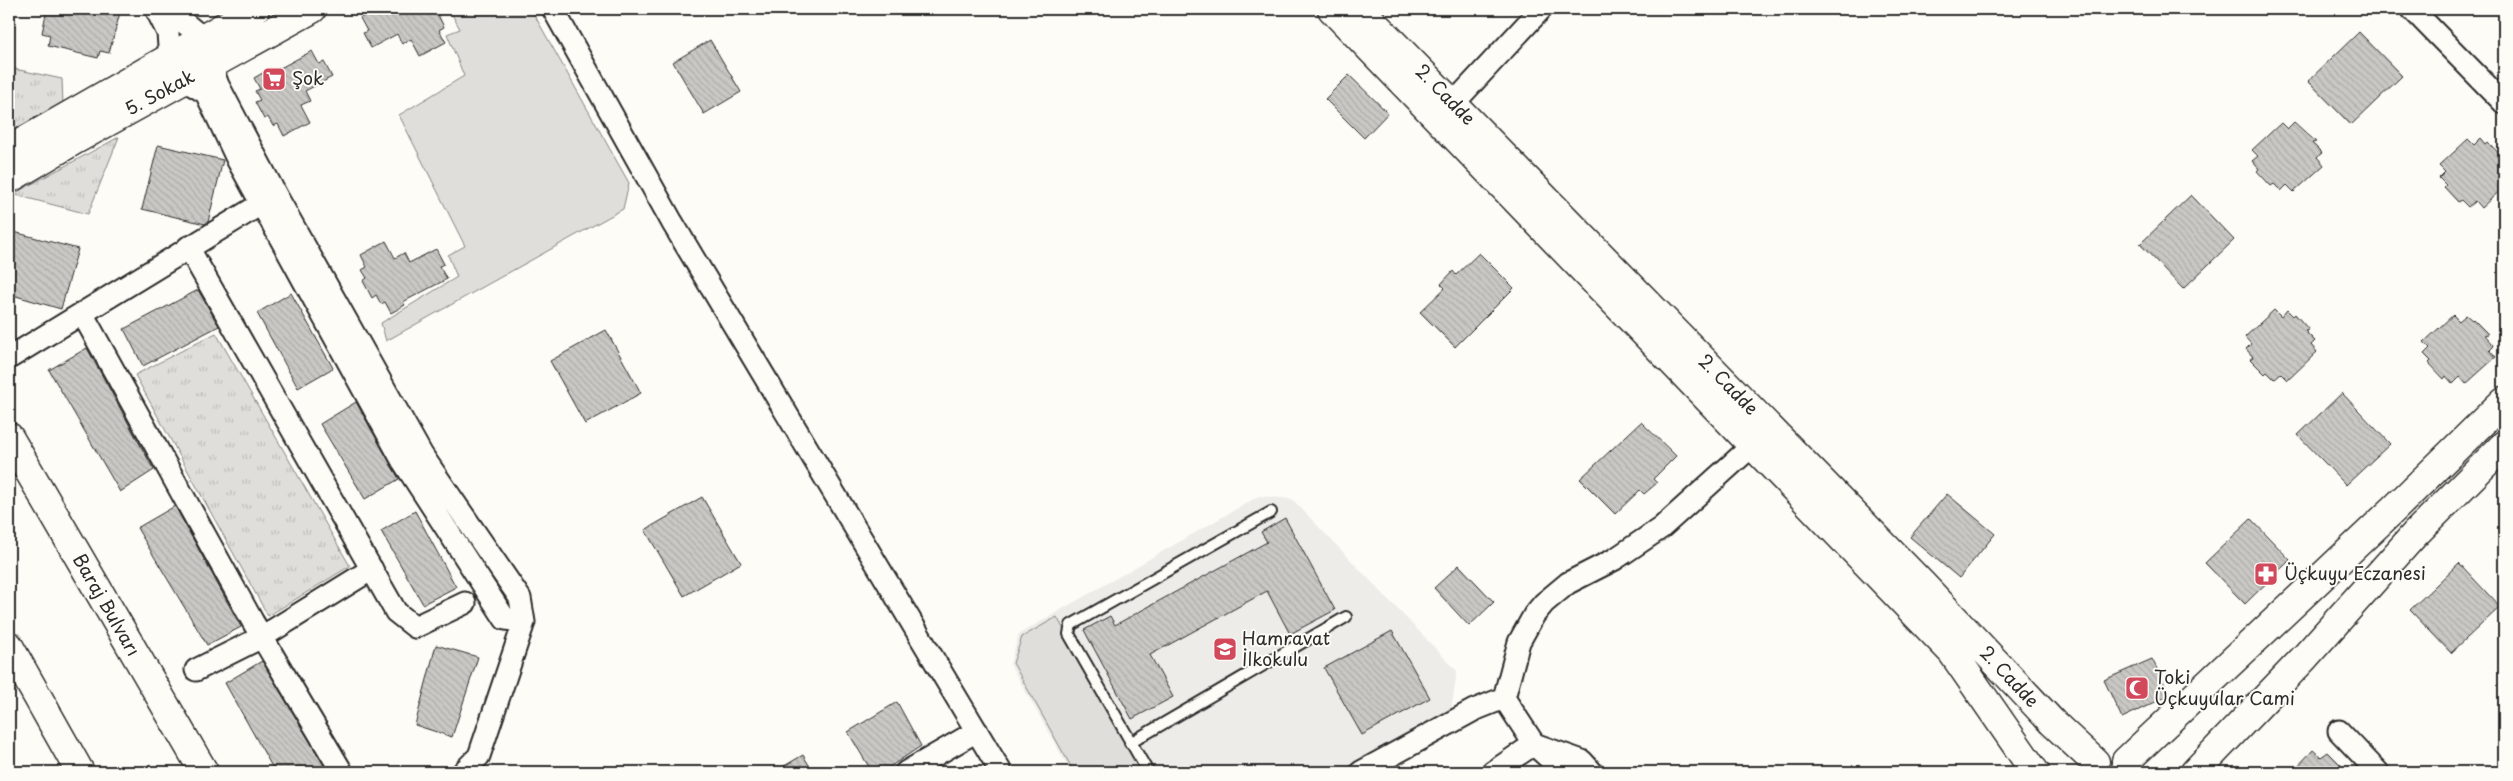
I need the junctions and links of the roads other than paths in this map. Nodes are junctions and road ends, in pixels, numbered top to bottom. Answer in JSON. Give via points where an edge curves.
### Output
{"nodes":[{"id":1,"x":156,"y":9,"type":"edge"},
{"id":2,"x":173,"y":9,"type":"edge"},
{"id":3,"x":255,"y":9,"type":"edge"},
{"id":4,"x":312,"y":9,"type":"edge"},
{"id":5,"x":552,"y":9,"type":"edge"},
{"id":6,"x":1332,"y":9,"type":"edge"},
{"id":7,"x":1360,"y":9,"type":"edge"},
{"id":8,"x":1541,"y":9,"type":"edge"},
{"id":9,"x":2412,"y":9,"type":"edge"},
{"id":10,"x":203,"y":38,"type":"junction"},
{"id":11,"x":216,"y":63,"type":"junction"},
{"id":12,"x":177,"y":70,"type":"junction"},
{"id":13,"x":2504,"y":102,"type":"edge"},
{"id":14,"x":1453,"y":104,"type":"junction"},
{"id":15,"x":9,"y":150,"type":"edge"},
{"id":16,"x":9,"y":179,"type":"edge"},
{"id":17,"x":261,"y":204,"type":"junction"},
{"id":18,"x":188,"y":247,"type":"junction"},
{"id":19,"x":82,"y":312,"type":"junction"},
{"id":20,"x":9,"y":358,"type":"edge"},
{"id":21,"x":2504,"y":401,"type":"edge"},
{"id":22,"x":9,"y":437,"type":"edge"},
{"id":23,"x":1753,"y":445,"type":"junction"},
{"id":24,"x":2504,"y":446,"type":"edge"},
{"id":25,"x":1271,"y":512,"type":"dead end"},
{"id":26,"x":372,"y":569,"type":"junction"},
{"id":27,"x":465,"y":603,"type":"dead end"},
{"id":28,"x":1346,"y":617,"type":"dead end"},
{"id":29,"x":524,"y":622,"type":"junction"},
{"id":30,"x":262,"y":636,"type":"junction"},
{"id":31,"x":9,"y":646,"type":"edge"},
{"id":32,"x":196,"y":670,"type":"dead end"},
{"id":33,"x":1504,"y":698,"type":"junction"},
{"id":34,"x":977,"y":731,"type":"junction"},
{"id":35,"x":2339,"y":731,"type":"dead end"},
{"id":36,"x":1130,"y":744,"type":"junction"},
{"id":37,"x":1534,"y":744,"type":"junction"},
{"id":38,"x":2136,"y":766,"type":"edge"},
{"id":39,"x":2087,"y":767,"type":"edge"},
{"id":40,"x":80,"y":772,"type":"edge"},
{"id":41,"x":204,"y":772,"type":"edge"},
{"id":42,"x":342,"y":772,"type":"edge"},
{"id":43,"x":463,"y":772,"type":"edge"},
{"id":44,"x":906,"y":772,"type":"edge"},
{"id":45,"x":1001,"y":772,"type":"edge"},
{"id":46,"x":1148,"y":772,"type":"edge"},
{"id":47,"x":1361,"y":772,"type":"edge"},
{"id":48,"x":1507,"y":772,"type":"edge"},
{"id":49,"x":1564,"y":772,"type":"edge"},
{"id":50,"x":1592,"y":772,"type":"edge"},
{"id":51,"x":2035,"y":772,"type":"edge"},
{"id":52,"x":2195,"y":772,"type":"edge"},
{"id":53,"x":2378,"y":772,"type":"edge"}],
"edges":[{"from":1,"to":12,"type":"street","via":[[168,33]]},
{"from":2,"to":10,"type":"street","via":[[177,18]]},
{"from":3,"to":10,"type":"main road","name":"5. Sokak"},
{"from":4,"to":11,"type":"main road","name":"5. Sokak"},
{"from":5,"to":34,"type":"street","via":[[672,222]]},
{"from":6,"to":23,"type":"main road","name":"2. Cadde"},
{"from":7,"to":14,"type":"main road","name":"2. Cadde"},
{"from":8,"to":14,"type":"street"},
{"from":9,"to":13,"type":"street"},
{"from":10,"to":12,"type":"main road","name":"5. Sokak"},
{"from":11,"to":12,"type":"main road","name":"5. Sokak"},
{"from":11,"to":29,"type":"street","via":[[214,74],[218,85],[276,195],[422,455],[520,598]]},
{"from":12,"to":15,"type":"main road","name":"5. Sokak"},
{"from":12,"to":16,"type":"main road","name":"5. Sokak"},
{"from":12,"to":17,"type":"street","via":[[206,93]]},
{"from":14,"to":39,"type":"main road","name":"2. Cadde","via":[[1908,570],[2052,722]]},
{"from":17,"to":18,"type":"street"},
{"from":17,"to":29,"type":"street","via":[[402,460],[505,619]]},
{"from":18,"to":19,"type":"street"},
{"from":18,"to":26,"type":"street"},
{"from":19,"to":20,"type":"street"},
{"from":19,"to":30,"type":"street"},
{"from":21,"to":38,"type":"main road"},
{"from":22,"to":41,"type":"main road","name":"Baraj Bulvarı"},
{"from":23,"to":33,"type":"street","via":[[1661,528],[1616,559],[1568,583],[1544,603],[1519,642]]},
{"from":23,"to":51,"type":"main road","name":"2. Cadde","via":[[1952,652]]},
{"from":24,"to":52,"type":"main road","via":[[2415,534],[2305,657]]},
{"from":25,"to":36,"type":"lane","via":[[1071,625],[1069,634]]},
{"from":26,"to":27,"type":"street","via":[[396,612],[414,626]]},
{"from":26,"to":30,"type":"street"},
{"from":28,"to":36,"type":"lane"},
{"from":29,"to":43,"type":"street","via":[[479,756]]},
{"from":30,"to":32,"type":"street"},
{"from":30,"to":42,"type":"street"},
{"from":31,"to":40,"type":"main road"},
{"from":33,"to":37,"type":"street"},
{"from":33,"to":47,"type":"street","via":[[1474,710]]},
{"from":34,"to":44,"type":"street"},
{"from":34,"to":45,"type":"street"},
{"from":35,"to":53,"type":"street"},
{"from":36,"to":46,"type":"lane"},
{"from":37,"to":48,"type":"street"},
{"from":37,"to":49,"type":"street"},
{"from":37,"to":50,"type":"street","via":[[1582,761]]},
{"from":38,"to":39,"type":"main road","via":[[2110,759]]}]}
